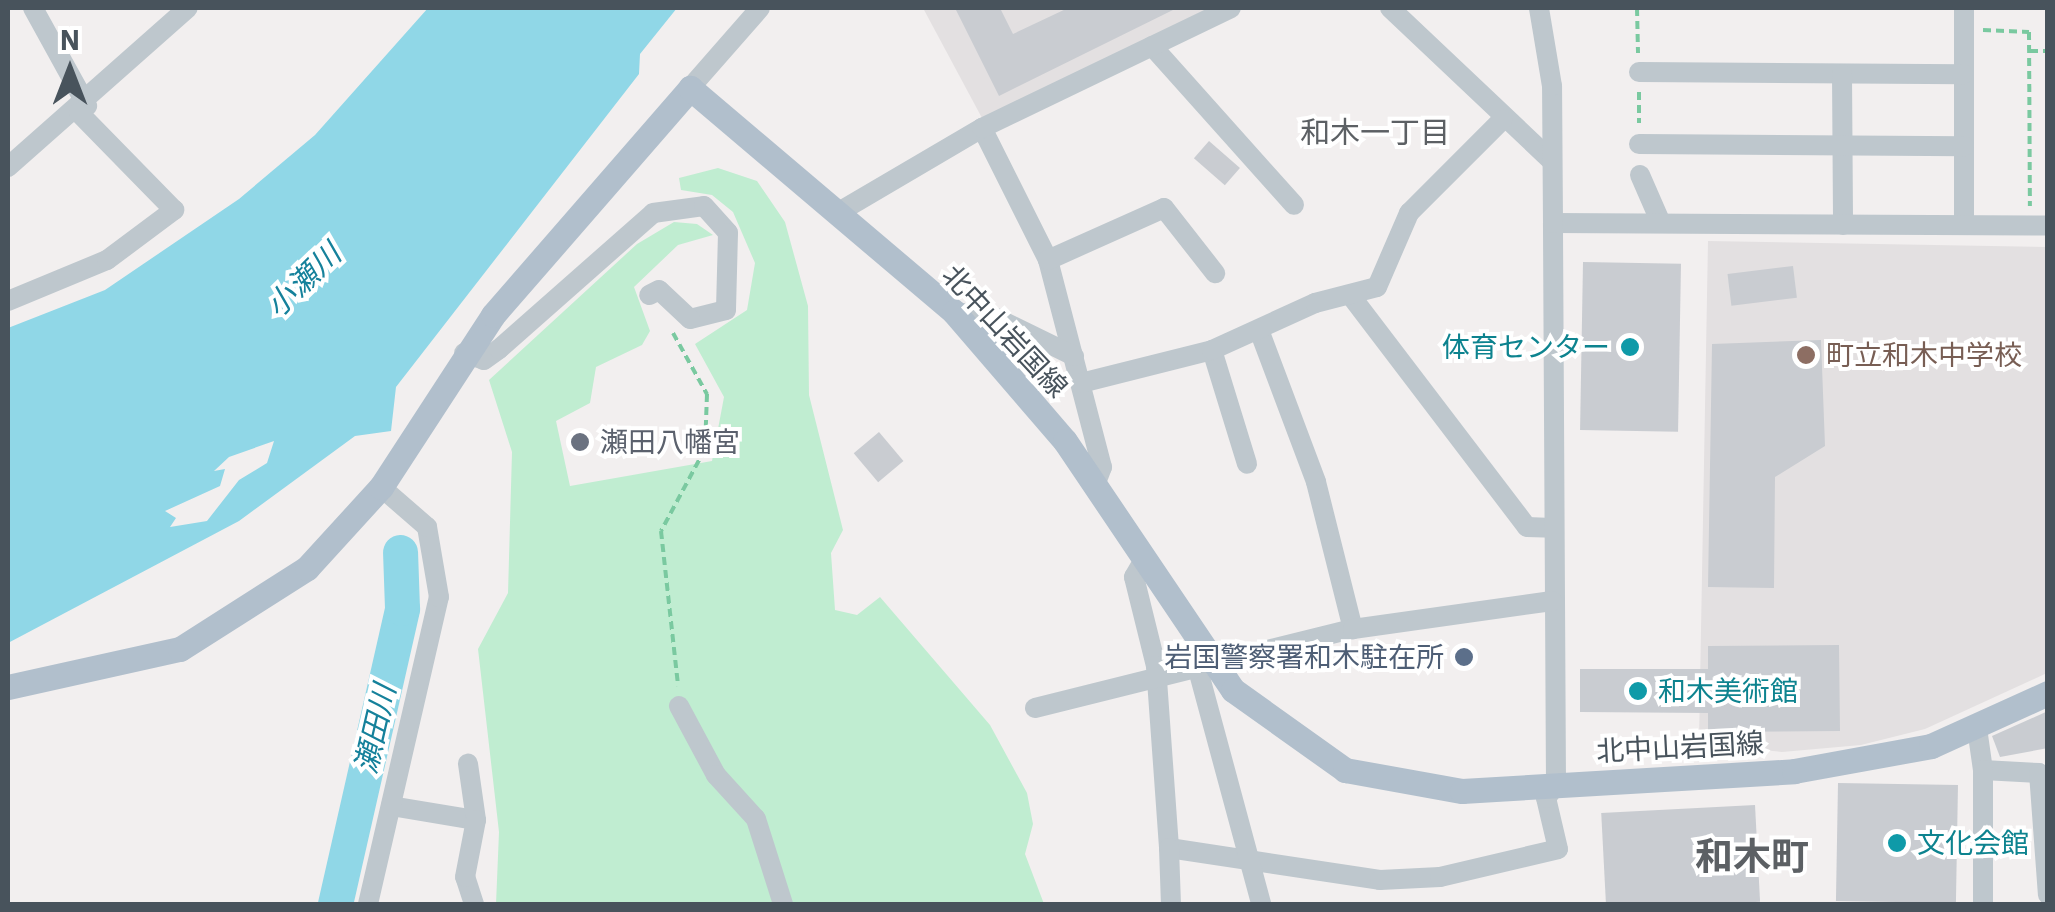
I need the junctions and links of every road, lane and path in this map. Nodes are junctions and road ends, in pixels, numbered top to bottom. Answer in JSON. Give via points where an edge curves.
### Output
{"nodes":[{"id":1,"x":33,"y":8,"type":"edge"},
{"id":2,"x":188,"y":8,"type":"edge"},
{"id":3,"x":760,"y":8,"type":"edge"},
{"id":4,"x":1232,"y":8,"type":"edge"},
{"id":5,"x":1390,"y":8,"type":"edge"},
{"id":6,"x":1539,"y":8,"type":"edge"},
{"id":7,"x":1964,"y":8,"type":"edge"},
{"id":8,"x":1964,"y":30,"type":"junction"},
{"id":9,"x":1152,"y":46,"type":"junction"},
{"id":10,"x":2030,"y":51,"type":"junction"},
{"id":11,"x":2048,"y":51,"type":"edge"},
{"id":12,"x":1638,"y":72,"type":"dead end"},
{"id":13,"x":1842,"y":74,"type":"junction"},
{"id":14,"x":1963,"y":74,"type":"junction"},
{"id":15,"x":690,"y":88,"type":"junction"},
{"id":16,"x":83,"y":109,"type":"junction"},
{"id":17,"x":1502,"y":120,"type":"junction"},
{"id":18,"x":982,"y":128,"type":"junction"},
{"id":19,"x":1640,"y":144,"type":"dead end"},
{"id":20,"x":1964,"y":146,"type":"junction"},
{"id":21,"x":1842,"y":148,"type":"junction"},
{"id":22,"x":1552,"y":161,"type":"junction"},
{"id":23,"x":8,"y":167,"type":"edge"},
{"id":24,"x":1640,"y":175,"type":"dead end"},
{"id":25,"x":1294,"y":205,"type":"dead end"},
{"id":26,"x":839,"y":212,"type":"junction"},
{"id":27,"x":1554,"y":222,"type":"junction"},
{"id":28,"x":1661,"y":223,"type":"junction"},
{"id":29,"x":1843,"y":224,"type":"junction"},
{"id":30,"x":1964,"y":225,"type":"junction"},
{"id":31,"x":2039,"y":226,"type":"edge"},
{"id":32,"x":1048,"y":260,"type":"junction"},
{"id":33,"x":1215,"y":273,"type":"dead end"},
{"id":34,"x":649,"y":296,"type":"dead end"},
{"id":35,"x":1351,"y":296,"type":"junction"},
{"id":36,"x":8,"y":301,"type":"edge"},
{"id":37,"x":954,"y":312,"type":"junction"},
{"id":38,"x":670,"y":328,"type":"dead end"},
{"id":39,"x":1259,"y":330,"type":"junction"},
{"id":40,"x":1212,"y":350,"type":"junction"},
{"id":41,"x":464,"y":353,"type":"junction"},
{"id":42,"x":1074,"y":356,"type":"junction"},
{"id":43,"x":1081,"y":383,"type":"junction"},
{"id":44,"x":1246,"y":464,"type":"dead end"},
{"id":45,"x":1096,"y":483,"type":"junction"},
{"id":46,"x":381,"y":487,"type":"junction"},
{"id":47,"x":1552,"y":528,"type":"junction"},
{"id":48,"x":1145,"y":558,"type":"junction"},
{"id":49,"x":1552,"y":602,"type":"junction"},
{"id":50,"x":1353,"y":630,"type":"junction"},
{"id":51,"x":1205,"y":664,"type":"junction"},
{"id":52,"x":1157,"y":676,"type":"junction"},
{"id":53,"x":8,"y":687,"type":"edge"},
{"id":54,"x":2048,"y":693,"type":"edge"},
{"id":55,"x":680,"y":706,"type":"joint"},
{"id":56,"x":1035,"y":708,"type":"dead end"},
{"id":57,"x":1978,"y":728,"type":"junction"},
{"id":58,"x":468,"y":764,"type":"dead end"},
{"id":59,"x":1983,"y":770,"type":"junction"},
{"id":60,"x":1556,"y":785,"type":"junction"},
{"id":61,"x":390,"y":806,"type":"junction"},
{"id":62,"x":476,"y":820,"type":"junction"},
{"id":63,"x":1170,"y":848,"type":"junction"},
{"id":64,"x":1250,"y":859,"type":"junction"},
{"id":65,"x":2048,"y":894,"type":"edge"},
{"id":66,"x":375,"y":903,"type":"edge"},
{"id":67,"x":474,"y":904,"type":"edge"},
{"id":68,"x":783,"y":904,"type":"edge"},
{"id":69,"x":1171,"y":904,"type":"edge"},
{"id":70,"x":1261,"y":904,"type":"edge"},
{"id":71,"x":1984,"y":904,"type":"edge"}],
"edges":[{"from":1,"to":16,"type":"street"},
{"from":2,"to":16,"type":"street"},
{"from":3,"to":15,"type":"street"},
{"from":4,"to":9,"type":"street"},
{"from":5,"to":17,"type":"street"},
{"from":6,"to":22,"type":"street"},
{"from":7,"to":8,"type":"street"},
{"from":8,"to":10,"type":"path","via":[[2029,32]]},
{"from":8,"to":14,"type":"street"},
{"from":9,"to":18,"type":"street"},
{"from":9,"to":25,"type":"street"},
{"from":10,"to":11,"type":"path"},
{"from":10,"to":31,"type":"path"},
{"from":12,"to":13,"type":"street"},
{"from":13,"to":14,"type":"street"},
{"from":13,"to":21,"type":"street"},
{"from":14,"to":20,"type":"street"},
{"from":15,"to":26,"type":"main road","name":"北中山岩国線"},
{"from":15,"to":41,"type":"main road"},
{"from":16,"to":23,"type":"street"},
{"from":16,"to":36,"type":"street","via":[[174,210],[107,260]]},
{"from":17,"to":22,"type":"street"},
{"from":17,"to":35,"type":"street","via":[[1409,213],[1378,287]]},
{"from":18,"to":26,"type":"street"},
{"from":18,"to":32,"type":"street"},
{"from":19,"to":21,"type":"street"},
{"from":20,"to":21,"type":"street"},
{"from":20,"to":30,"type":"street"},
{"from":21,"to":29,"type":"street"},
{"from":22,"to":27,"type":"street"},
{"from":24,"to":28,"type":"street"},
{"from":26,"to":37,"type":"main road","name":"北中山岩国線"},
{"from":27,"to":28,"type":"street"},
{"from":27,"to":47,"type":"street"},
{"from":28,"to":29,"type":"street"},
{"from":29,"to":30,"type":"street"},
{"from":30,"to":31,"type":"street"},
{"from":32,"to":33,"type":"street","via":[[1164,208]]},
{"from":32,"to":42,"type":"street"},
{"from":34,"to":41,"type":"street","via":[[660,290],[690,319],[726,310],[728,234],[704,206],[653,213],[499,349],[484,360]]},
{"from":35,"to":39,"type":"street"},
{"from":35,"to":47,"type":"street","via":[[1527,527]]},
{"from":37,"to":42,"type":"street","via":[[994,318]]},
{"from":37,"to":45,"type":"main road","name":"北中山岩国線"},
{"from":38,"to":55,"type":"path","via":[[707,394],[705,449],[661,531]]},
{"from":39,"to":40,"type":"street"},
{"from":39,"to":50,"type":"street","via":[[1316,482]]},
{"from":40,"to":43,"type":"street"},
{"from":40,"to":44,"type":"street"},
{"from":41,"to":46,"type":"main road"},
{"from":42,"to":43,"type":"street"},
{"from":43,"to":45,"type":"street","via":[[1102,468]]},
{"from":45,"to":48,"type":"main road","name":"北中山岩国線"},
{"from":46,"to":53,"type":"main road","via":[[306,568],[220,629],[148,661]]},
{"from":46,"to":61,"type":"street","via":[[427,527],[438,596]]},
{"from":47,"to":49,"type":"street"},
{"from":48,"to":51,"type":"main road","name":"北中山岩国線"},
{"from":48,"to":52,"type":"street","via":[[1134,577]]},
{"from":49,"to":50,"type":"street"},
{"from":49,"to":60,"type":"street"},
{"from":50,"to":51,"type":"street"},
{"from":51,"to":52,"type":"street"},
{"from":51,"to":60,"type":"main road","name":"北中山岩国線","via":[[1270,724],[1344,770],[1462,790]]},
{"from":51,"to":64,"type":"street"},
{"from":52,"to":56,"type":"street"},
{"from":52,"to":63,"type":"street"},
{"from":54,"to":57,"type":"main road","name":"北中山岩国線"},
{"from":55,"to":68,"type":"street","via":[[716,775],[756,819]]},
{"from":57,"to":59,"type":"street"},
{"from":57,"to":60,"type":"main road","name":"北中山岩国線","via":[[1862,763]]},
{"from":58,"to":62,"type":"street"},
{"from":59,"to":65,"type":"street","via":[[2039,773]]},
{"from":59,"to":71,"type":"street"},
{"from":60,"to":64,"type":"street","via":[[1546,798],[1553,853],[1380,880]]},
{"from":61,"to":62,"type":"street"},
{"from":61,"to":66,"type":"street"},
{"from":62,"to":67,"type":"street","via":[[465,876]]},
{"from":63,"to":64,"type":"street"},
{"from":63,"to":69,"type":"street"},
{"from":64,"to":70,"type":"street"}]}
